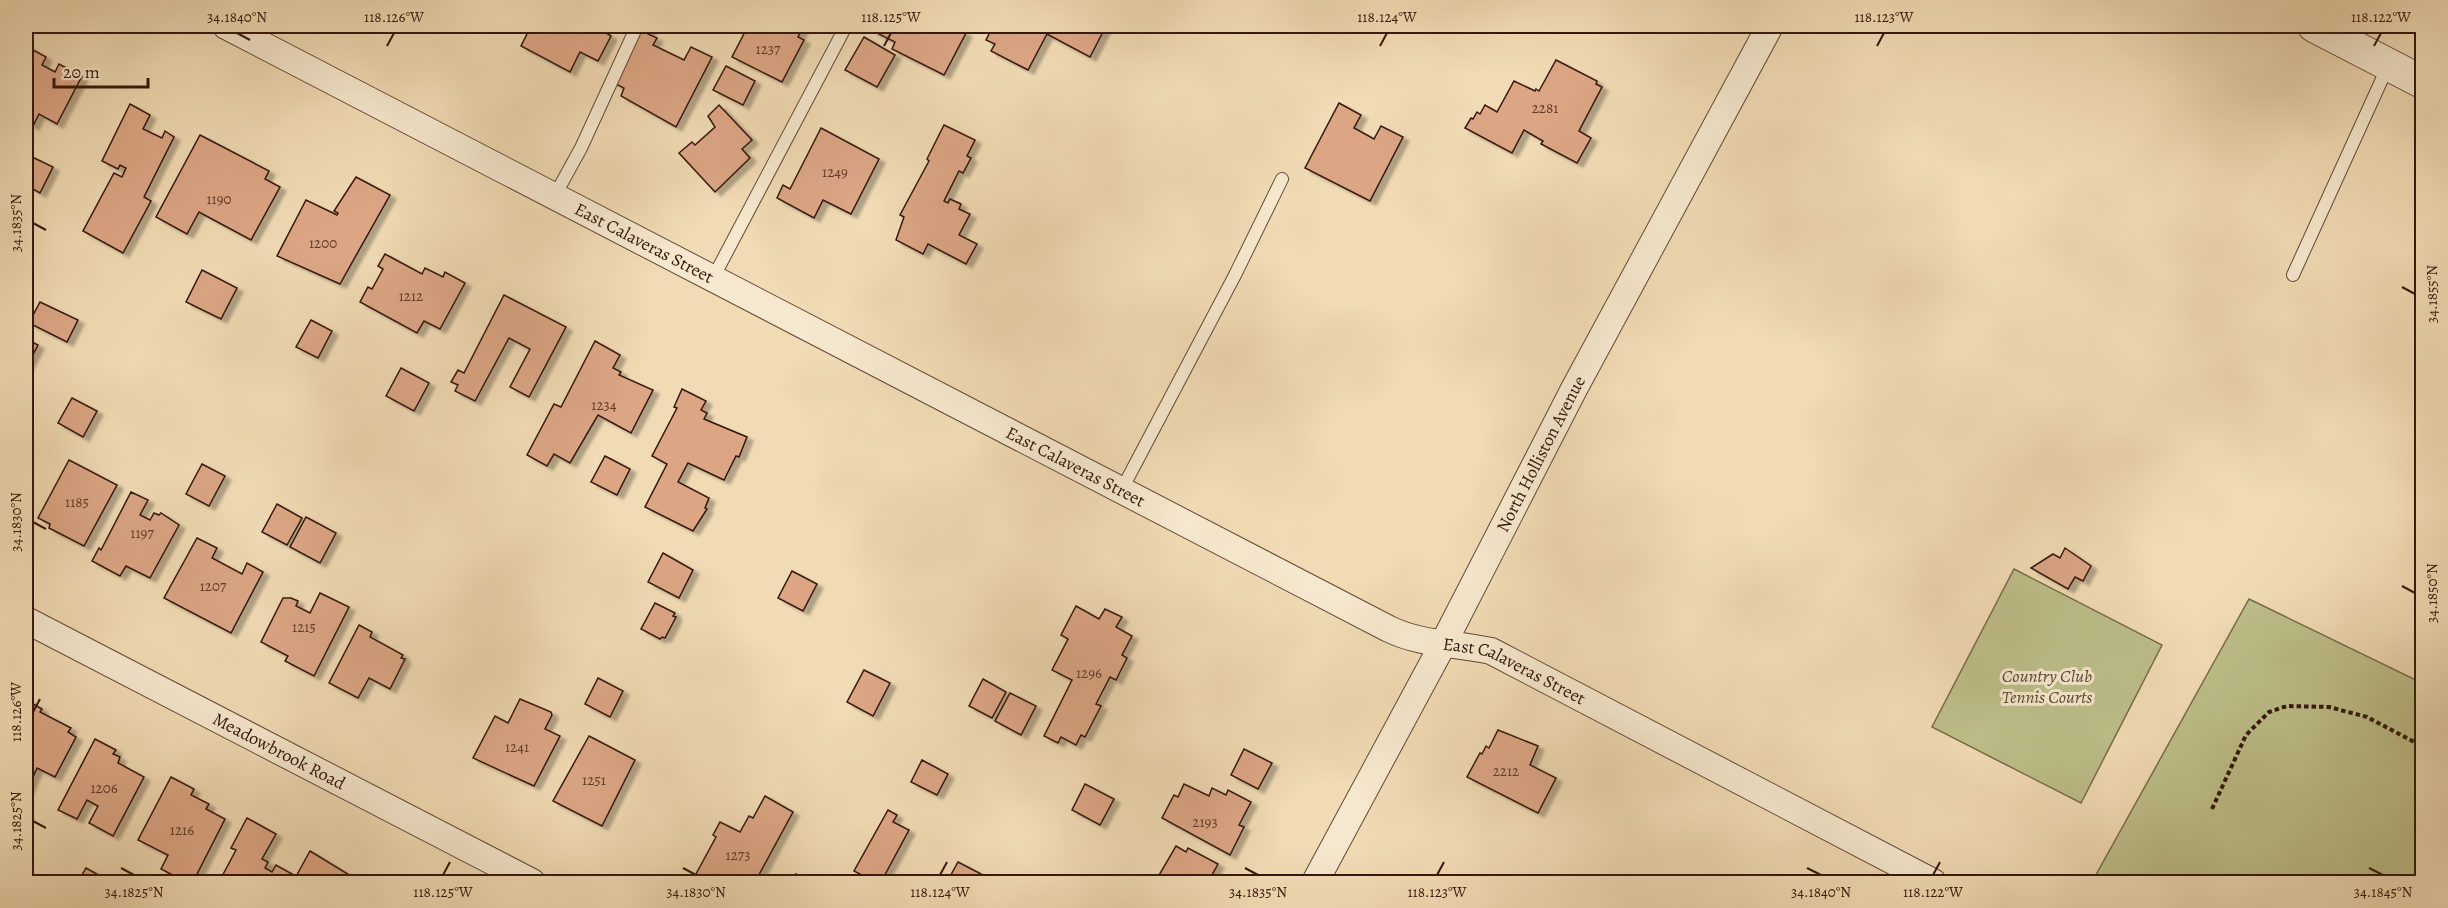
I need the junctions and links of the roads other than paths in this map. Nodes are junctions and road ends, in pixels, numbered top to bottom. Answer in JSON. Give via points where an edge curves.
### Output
{"nodes":[{"id":1,"x":226,"y":26,"type":"edge"},
{"id":2,"x":637,"y":26,"type":"edge"},
{"id":3,"x":846,"y":26,"type":"edge"},
{"id":4,"x":1770,"y":26,"type":"edge"},
{"id":5,"x":2314,"y":26,"type":"edge"},
{"id":6,"x":2388,"y":64,"type":"junction"},
{"id":7,"x":2422,"y":82,"type":"edge"},
{"id":8,"x":1282,"y":179,"type":"dead end"},
{"id":9,"x":554,"y":197,"type":"junction"},
{"id":10,"x":2293,"y":275,"type":"dead end"},
{"id":11,"x":712,"y":280,"type":"junction"},
{"id":12,"x":1121,"y":491,"type":"junction"},
{"id":13,"x":26,"y":620,"type":"edge"},
{"id":14,"x":1442,"y":646,"type":"junction"},
{"id":15,"x":532,"y":882,"type":"edge"},
{"id":16,"x":1315,"y":882,"type":"edge"},
{"id":17,"x":1933,"y":882,"type":"edge"}],
"edges":[{"from":1,"to":9,"type":"street","name":"East Calaveras Street"},
{"from":2,"to":9,"type":"lane"},
{"from":3,"to":11,"type":"lane"},
{"from":4,"to":14,"type":"street","name":"North Holliston Avenue","via":[[1574,389]]},
{"from":5,"to":6,"type":"street"},
{"from":6,"to":7,"type":"street"},
{"from":6,"to":10,"type":"lane"},
{"from":8,"to":12,"type":"lane"},
{"from":9,"to":11,"type":"street","name":"East Calaveras Street"},
{"from":11,"to":12,"type":"street","name":"East Calaveras Street"},
{"from":12,"to":14,"type":"street","name":"East Calaveras Street","via":[[1406,637]]},
{"from":13,"to":15,"type":"street","name":"Meadowbrook Road"},
{"from":14,"to":16,"type":"street","name":"North Holliston Avenue"},
{"from":14,"to":17,"type":"street","name":"East Calaveras Street","via":[[1491,651]]}]}
